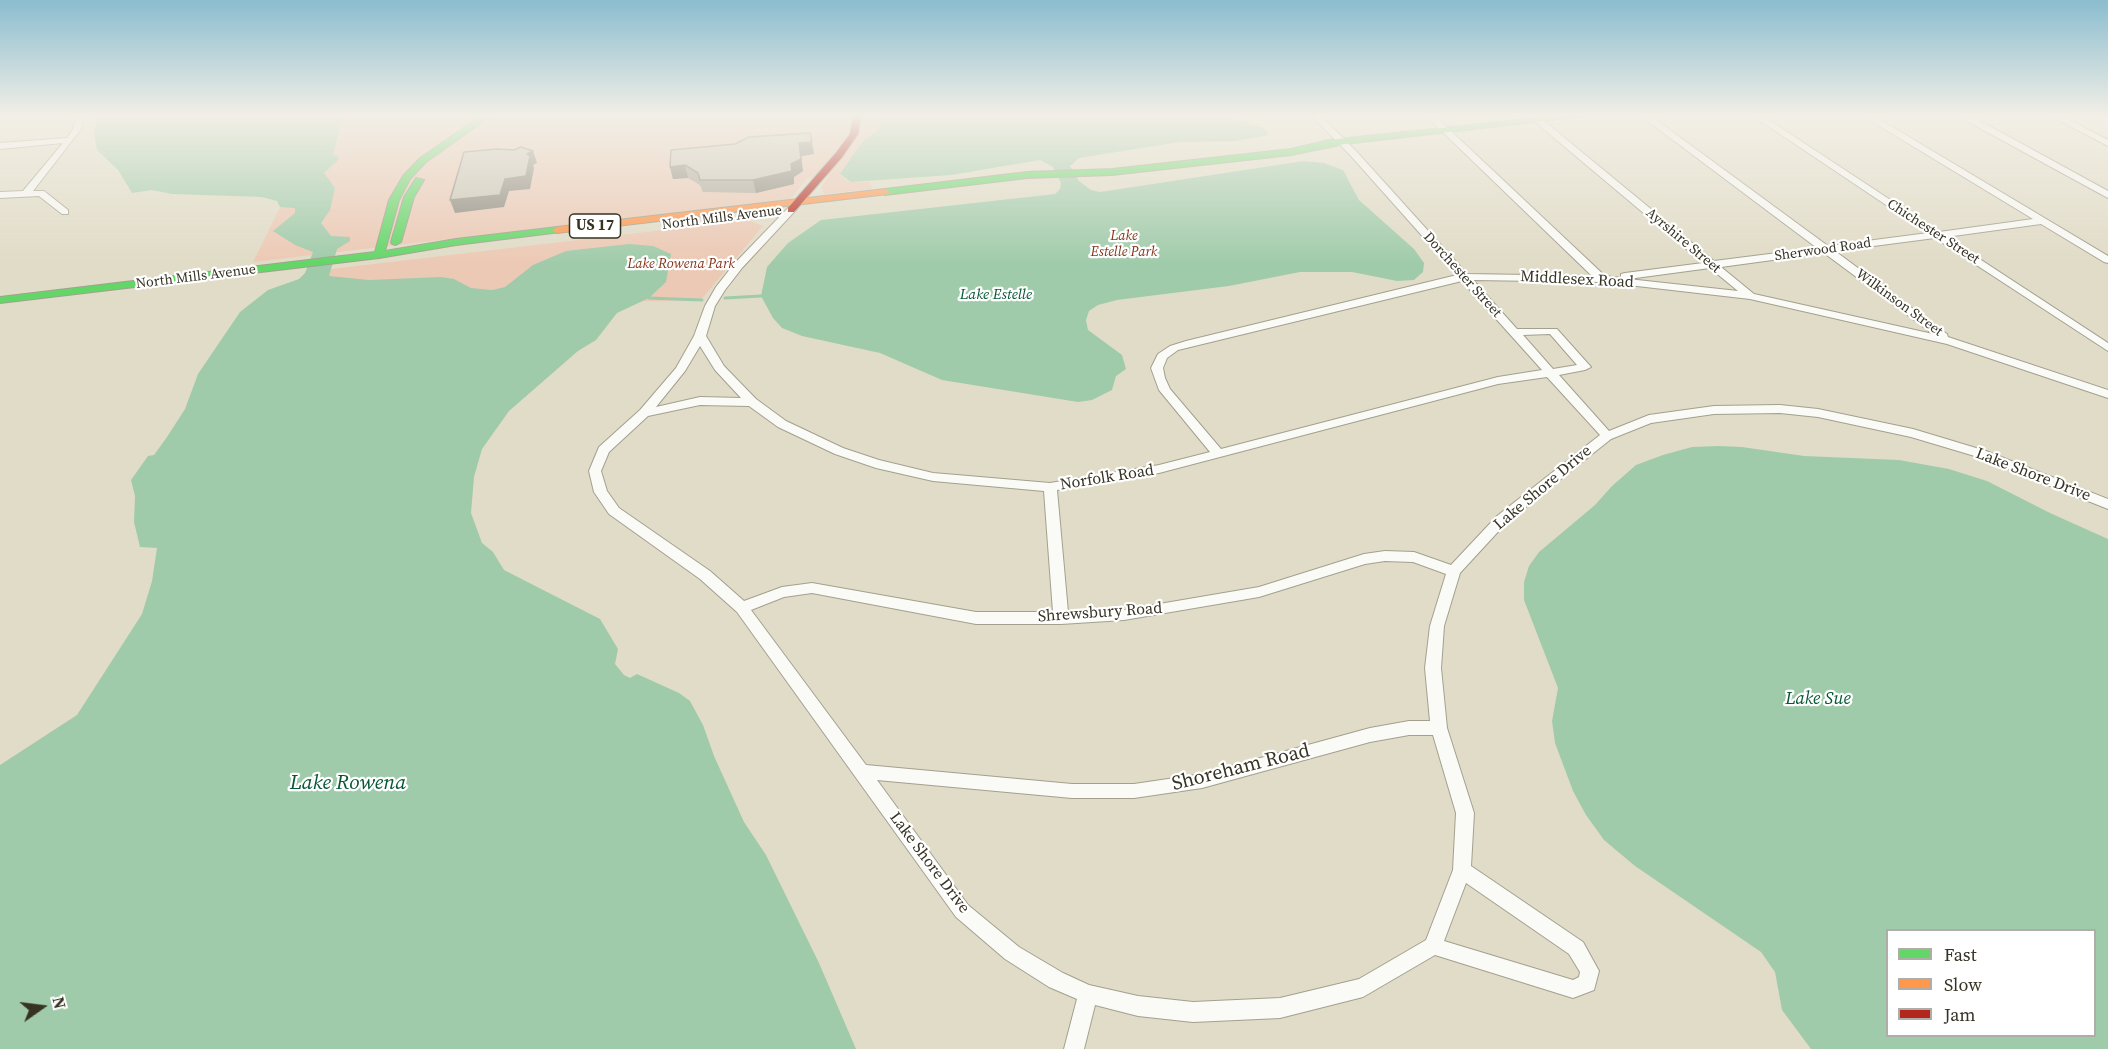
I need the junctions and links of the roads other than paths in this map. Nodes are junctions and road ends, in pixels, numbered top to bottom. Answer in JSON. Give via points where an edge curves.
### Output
{"nodes":[{"id":1,"x":49,"y":165,"type":"edge"},
{"id":2,"x":418,"y":165,"type":"edge"},
{"id":3,"x":433,"y":165,"type":"edge"},
{"id":4,"x":829,"y":165,"type":"edge"},
{"id":5,"x":1173,"y":165,"type":"edge"},
{"id":6,"x":1363,"y":165,"type":"edge"},
{"id":7,"x":1481,"y":165,"type":"edge"},
{"id":8,"x":1591,"y":165,"type":"edge"},
{"id":9,"x":1712,"y":165,"type":"edge"},
{"id":10,"x":1831,"y":165,"type":"edge"},
{"id":11,"x":1949,"y":165,"type":"edge"},
{"id":12,"x":2056,"y":165,"type":"edge"},
{"id":13,"x":27,"y":192,"type":"junction"},
{"id":14,"x":0,"y":195,"type":"edge"},
{"id":15,"x":2108,"y":195,"type":"edge"},
{"id":16,"x":795,"y":206,"type":"junction"},
{"id":17,"x":65,"y":212,"type":"dead end"},
{"id":18,"x":2043,"y":221,"type":"junction"},
{"id":19,"x":1936,"y":235,"type":"junction"},
{"id":20,"x":1826,"y":250,"type":"junction"},
{"id":21,"x":386,"y":254,"type":"junction"},
{"id":22,"x":2108,"y":260,"type":"edge"},
{"id":23,"x":1712,"y":265,"type":"junction"},
{"id":24,"x":1464,"y":277,"type":"junction"},
{"id":25,"x":1602,"y":279,"type":"junction"},
{"id":26,"x":1750,"y":296,"type":"junction"},
{"id":27,"x":0,"y":300,"type":"edge"},
{"id":28,"x":1513,"y":332,"type":"junction"},
{"id":29,"x":700,"y":336,"type":"junction"},
{"id":30,"x":1950,"y":341,"type":"junction"},
{"id":31,"x":2108,"y":348,"type":"edge"},
{"id":32,"x":1552,"y":374,"type":"junction"},
{"id":33,"x":2108,"y":394,"type":"edge"},
{"id":34,"x":752,"y":402,"type":"junction"},
{"id":35,"x":644,"y":413,"type":"junction"},
{"id":36,"x":1607,"y":436,"type":"junction"},
{"id":37,"x":1219,"y":454,"type":"junction"},
{"id":38,"x":1050,"y":487,"type":"junction"},
{"id":39,"x":2108,"y":504,"type":"edge"},
{"id":40,"x":1454,"y":571,"type":"junction"},
{"id":41,"x":742,"y":608,"type":"junction"},
{"id":42,"x":1061,"y":618,"type":"junction"},
{"id":43,"x":1439,"y":728,"type":"junction"},
{"id":44,"x":861,"y":771,"type":"junction"},
{"id":45,"x":1462,"y":870,"type":"junction"},
{"id":46,"x":1432,"y":946,"type":"junction"},
{"id":47,"x":1088,"y":994,"type":"junction"},
{"id":48,"x":1074,"y":1049,"type":"edge"}],
"edges":[{"from":1,"to":13,"type":"street"},
{"from":2,"to":21,"type":"main road","via":[[394,200]]},
{"from":3,"to":21,"type":"main road","via":[[409,197]]},
{"from":4,"to":16,"type":"main road"},
{"from":5,"to":16,"type":"main road","name":"North Mills Avenue","number":"US 17","via":[[1027,175]]},
{"from":6,"to":24,"type":"street","name":"Dorchester Street"},
{"from":7,"to":25,"type":"street"},
{"from":8,"to":23,"type":"street","name":"Ayrshire Street"},
{"from":9,"to":20,"type":"street","name":"Wilkinson Street"},
{"from":10,"to":19,"type":"street","name":"Chichester Street"},
{"from":11,"to":18,"type":"street"},
{"from":12,"to":15,"type":"street"},
{"from":13,"to":14,"type":"street"},
{"from":13,"to":17,"type":"street","via":[[40,193]]},
{"from":16,"to":21,"type":"main road","name":"North Mills Avenue","number":"US 17","via":[[452,250]]},
{"from":16,"to":29,"type":"street","name":"Lake Shore Drive","via":[[720,289]]},
{"from":18,"to":19,"type":"street","name":"Sherwood Road"},
{"from":18,"to":22,"type":"street"},
{"from":19,"to":20,"type":"street","name":"Sherwood Road"},
{"from":19,"to":31,"type":"street","name":"Chichester Street"},
{"from":20,"to":23,"type":"street","name":"Sherwood Road"},
{"from":20,"to":30,"type":"street","name":"Wilkinson Street"},
{"from":21,"to":27,"type":"main road","name":"North Mills Avenue","number":"US 17"},
{"from":23,"to":25,"type":"street","name":"Sherwood Road"},
{"from":23,"to":26,"type":"street","name":"Ayrshire Street"},
{"from":24,"to":25,"type":"street","name":"Middlesex Road"},
{"from":24,"to":28,"type":"street","name":"Dorchester Street"},
{"from":24,"to":37,"type":"street","name":"Middlesex Road","via":[[1190,343],[1162,356],[1157,368],[1165,390]]},
{"from":25,"to":26,"type":"street","name":"Middlesex Road"},
{"from":26,"to":30,"type":"street","name":"Middlesex Road"},
{"from":28,"to":32,"type":"street","name":"Dorchester Street"},
{"from":28,"to":32,"type":"street","name":"Norfolk Road","via":[[1553,331],[1585,367]]},
{"from":29,"to":34,"type":"street","name":"Norfolk Road","via":[[719,368]]},
{"from":29,"to":35,"type":"street","name":"Lake Shore Drive","via":[[681,369]]},
{"from":30,"to":33,"type":"street","name":"Middlesex Road"},
{"from":32,"to":36,"type":"street","name":"Dorchester Street"},
{"from":32,"to":37,"type":"street","name":"Norfolk Road","via":[[1498,381]]},
{"from":34,"to":35,"type":"street","via":[[700,401]]},
{"from":34,"to":38,"type":"street","name":"Norfolk Road","via":[[782,424],[838,452],[876,464],[933,477]]},
{"from":35,"to":41,"type":"street","name":"Lake Shore Drive","via":[[603,450],[594,471],[601,492],[614,511],[705,575]]},
{"from":36,"to":39,"type":"street","name":"Lake Shore Drive","via":[[1649,419],[1714,410],[1818,413],[1923,436],[1982,454]]},
{"from":36,"to":40,"type":"street","name":"Lake Shore Drive","via":[[1502,519]]},
{"from":37,"to":38,"type":"street","name":"Norfolk Road","via":[[1160,469]]},
{"from":38,"to":42,"type":"street"},
{"from":40,"to":42,"type":"street","name":"Shrewsbury Road","via":[[1414,557],[1385,556],[1259,592],[1197,604],[1124,615]]},
{"from":40,"to":43,"type":"street","name":"Lake Shore Drive","via":[[1437,626],[1433,668]]},
{"from":41,"to":42,"type":"street","name":"Shrewsbury Road","via":[[782,592],[812,588],[976,618]]},
{"from":41,"to":44,"type":"street","name":"Lake Shore Drive"},
{"from":43,"to":44,"type":"street","name":"Shoreham Road","via":[[1409,728],[1370,735],[1202,781],[1134,791],[1072,791]]},
{"from":43,"to":45,"type":"street","name":"Lake Shore Drive","via":[[1465,813]]},
{"from":44,"to":47,"type":"street","name":"Lake Shore Drive","via":[[962,911],[1012,953]]},
{"from":45,"to":46,"type":"street","name":"Lake Shore Drive"},
{"from":45,"to":46,"type":"street","via":[[1576,948],[1590,971],[1587,983],[1573,989]]},
{"from":46,"to":47,"type":"street","name":"Lake Shore Drive","via":[[1363,988],[1280,1008],[1193,1012],[1138,1006]]},
{"from":47,"to":48,"type":"street"}]}
